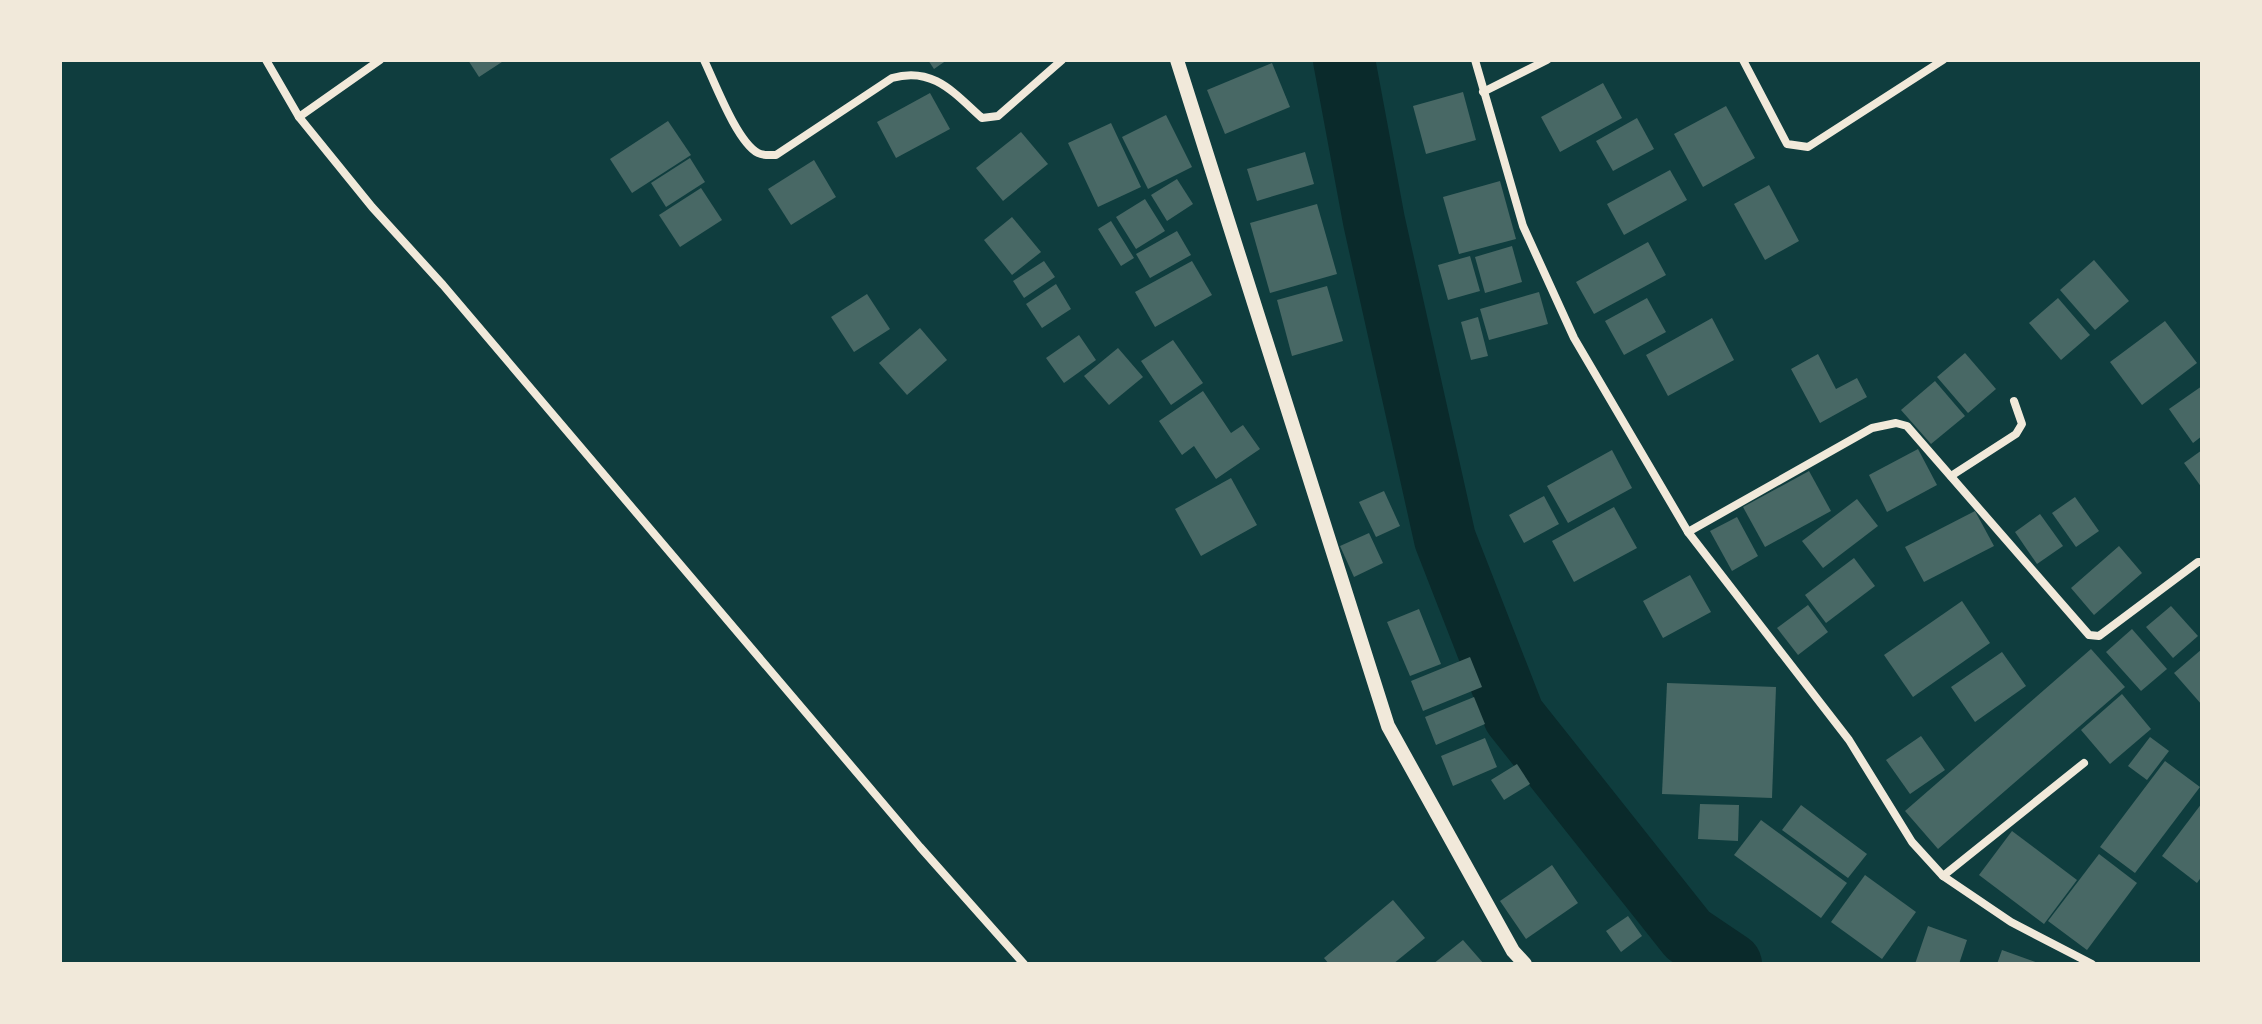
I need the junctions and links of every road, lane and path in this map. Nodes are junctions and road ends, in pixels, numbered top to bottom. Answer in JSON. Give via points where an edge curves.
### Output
{"nodes":[{"id":1,"x":266,"y":60,"type":"edge"},
{"id":2,"x":380,"y":60,"type":"edge"},
{"id":3,"x":704,"y":60,"type":"edge"},
{"id":4,"x":1062,"y":60,"type":"edge"},
{"id":5,"x":1177,"y":60,"type":"edge"},
{"id":6,"x":1475,"y":60,"type":"edge"},
{"id":7,"x":1547,"y":60,"type":"edge"},
{"id":8,"x":1743,"y":60,"type":"edge"},
{"id":9,"x":1943,"y":60,"type":"edge"},
{"id":10,"x":1483,"y":92,"type":"junction"},
{"id":11,"x":299,"y":117,"type":"junction"},
{"id":12,"x":2014,"y":401,"type":"dead end"},
{"id":13,"x":1951,"y":476,"type":"junction"},
{"id":14,"x":1688,"y":532,"type":"junction"},
{"id":15,"x":2202,"y":562,"type":"edge"},
{"id":16,"x":2084,"y":763,"type":"dead end"},
{"id":17,"x":1943,"y":876,"type":"junction"},
{"id":18,"x":1024,"y":964,"type":"edge"},
{"id":19,"x":1525,"y":964,"type":"edge"},
{"id":20,"x":2092,"y":964,"type":"edge"}],
"edges":[{"from":1,"to":11,"type":"street"},
{"from":2,"to":11,"type":"street"},
{"from":3,"to":4,"type":"street","via":[[741,135],[755,152],[776,155],[907,73],[936,80],[990,119]]},
{"from":5,"to":19,"type":"street","via":[[1388,726]]},
{"from":6,"to":10,"type":"street"},
{"from":7,"to":10,"type":"street"},
{"from":8,"to":9,"type":"street","via":[[1787,144],[1808,147]]},
{"from":10,"to":14,"type":"street","via":[[1523,226],[1574,338]]},
{"from":11,"to":18,"type":"street"},
{"from":12,"to":13,"type":"street","via":[[2022,424],[2016,434]]},
{"from":13,"to":14,"type":"street","via":[[1907,426],[1887,424]]},
{"from":13,"to":15,"type":"street","via":[[2089,635],[2099,636]]},
{"from":14,"to":17,"type":"street","via":[[1849,740],[1912,842]]},
{"from":16,"to":17,"type":"street"},
{"from":17,"to":20,"type":"street","via":[[2011,922]]}]}
